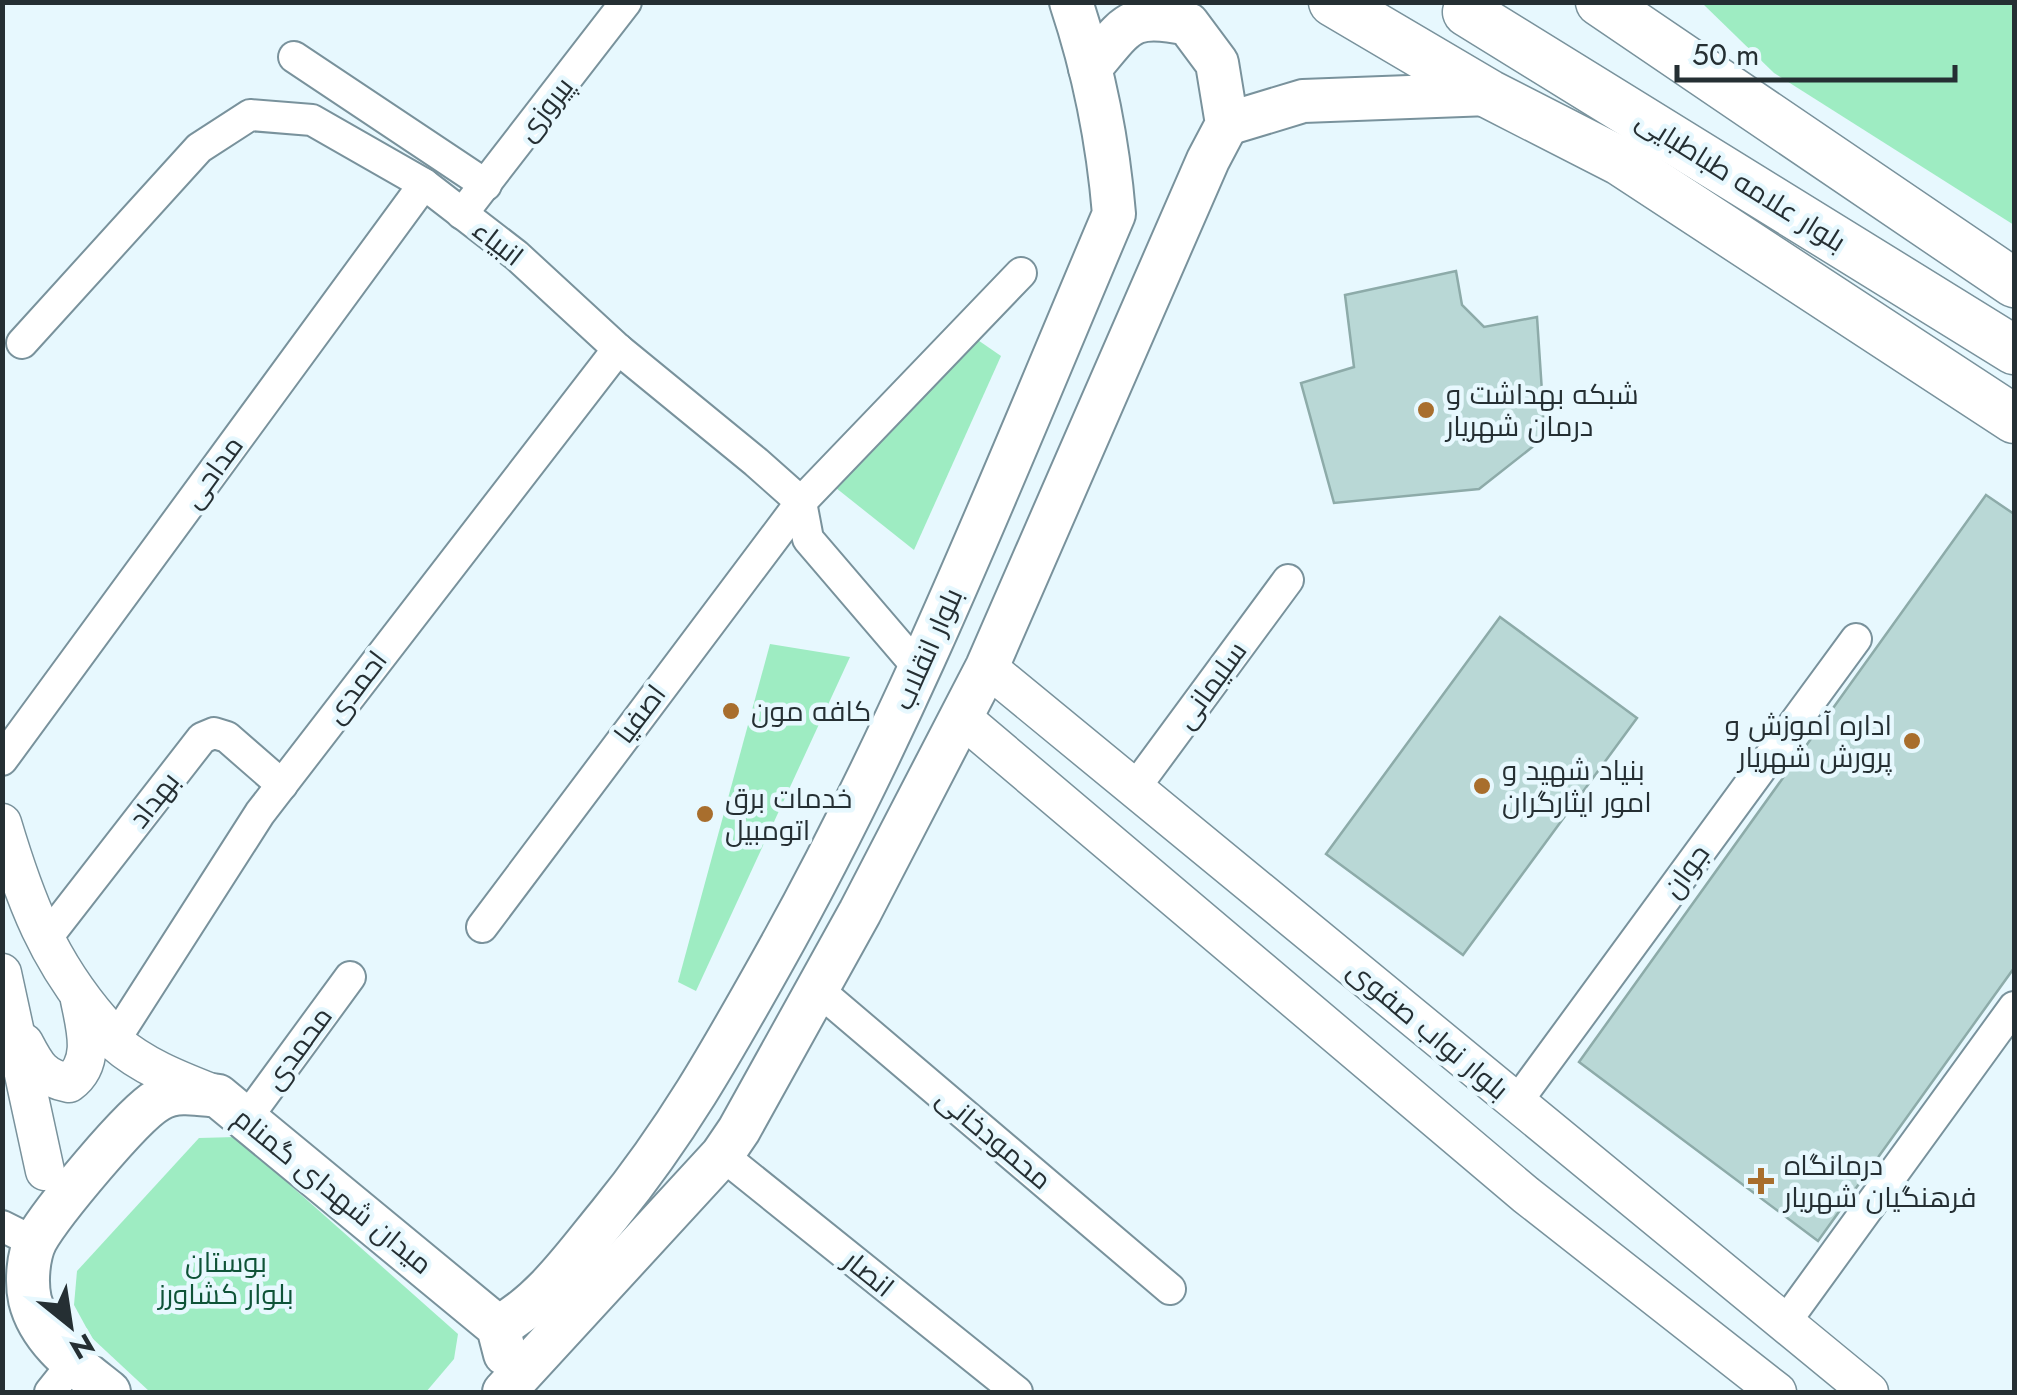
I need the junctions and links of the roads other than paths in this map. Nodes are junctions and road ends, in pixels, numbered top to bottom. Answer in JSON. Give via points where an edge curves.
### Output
{"nodes":[{"id":1,"x":626,"y":2,"type":"edge"},
{"id":2,"x":1071,"y":2,"type":"edge"},
{"id":3,"x":1333,"y":2,"type":"edge"},
{"id":4,"x":1600,"y":2,"type":"edge"},
{"id":5,"x":1467,"y":12,"type":"dead end"},
{"id":6,"x":294,"y":57,"type":"dead end"},
{"id":7,"x":1090,"y":68,"type":"junction"},
{"id":8,"x":1489,"y":94,"type":"junction"},
{"id":9,"x":1218,"y":142,"type":"junction"},
{"id":10,"x":424,"y":184,"type":"junction"},
{"id":11,"x":486,"y":186,"type":"junction"},
{"id":12,"x":462,"y":214,"type":"junction"},
{"id":13,"x":1020,"y":273,"type":"dead end"},
{"id":14,"x":2014,"y":283,"type":"edge"},
{"id":15,"x":22,"y":343,"type":"dead end"},
{"id":16,"x":618,"y":348,"type":"junction"},
{"id":17,"x":2014,"y":350,"type":"edge"},
{"id":18,"x":2014,"y":420,"type":"edge"},
{"id":19,"x":801,"y":502,"type":"junction"},
{"id":20,"x":1288,"y":580,"type":"dead end"},
{"id":21,"x":1856,"y":639,"type":"dead end"},
{"id":22,"x":987,"y":667,"type":"junction"},
{"id":23,"x":920,"y":672,"type":"junction"},
{"id":24,"x":961,"y":717,"type":"junction"},
{"id":25,"x":2,"y":760,"type":"edge"},
{"id":26,"x":282,"y":785,"type":"junction"},
{"id":27,"x":1134,"y":789,"type":"junction"},
{"id":28,"x":2,"y":822,"type":"edge"},
{"id":29,"x":1197,"y":837,"type":"junction"},
{"id":30,"x":1158,"y":886,"type":"junction"},
{"id":31,"x":482,"y":927,"type":"dead end"},
{"id":32,"x":45,"y":940,"type":"junction"},
{"id":33,"x":2,"y":973,"type":"edge"},
{"id":34,"x":350,"y":977,"type":"dead end"},
{"id":35,"x":818,"y":989,"type":"junction"},
{"id":36,"x":80,"y":1000,"type":"junction"},
{"id":37,"x":2014,"y":1007,"type":"edge"},
{"id":38,"x":18,"y":1032,"type":"junction"},
{"id":39,"x":114,"y":1041,"type":"junction"},
{"id":40,"x":1516,"y":1103,"type":"junction"},
{"id":41,"x":232,"y":1108,"type":"junction"},
{"id":42,"x":722,"y":1156,"type":"junction"},
{"id":43,"x":45,"y":1171,"type":"dead end"},
{"id":44,"x":30,"y":1228,"type":"edge"},
{"id":45,"x":1170,"y":1289,"type":"dead end"},
{"id":46,"x":1784,"y":1324,"type":"junction"},
{"id":47,"x":498,"y":1327,"type":"junction"},
{"id":48,"x":62,"y":1377,"type":"edge"},
{"id":49,"x":109,"y":1392,"type":"edge"},
{"id":50,"x":500,"y":1392,"type":"edge"},
{"id":51,"x":1017,"y":1392,"type":"edge"},
{"id":52,"x":1777,"y":1392,"type":"edge"},
{"id":53,"x":1868,"y":1392,"type":"edge"}],
"edges":[{"from":1,"to":11,"type":"street","name":"پیروزی"},
{"from":2,"to":7,"type":"main road","name":"بلوار انقلاب"},
{"from":3,"to":8,"type":"main road","name":"بلوار علامه طباطبایی"},
{"from":4,"to":14,"type":"main road"},
{"from":5,"to":17,"type":"main road","name":"بلوار علامه طباطبایی"},
{"from":6,"to":11,"type":"street"},
{"from":7,"to":9,"type":"main road","via":[[1127,25],[1155,17],[1188,24],[1218,63]]},
{"from":7,"to":23,"type":"main road","name":"بلوار انقلاب","via":[[1114,214]]},
{"from":8,"to":9,"type":"main road","via":[[1303,101]]},
{"from":8,"to":18,"type":"main road","name":"بلوار علامه طباطبایی","via":[[1620,162]]},
{"from":9,"to":22,"type":"main road","name":"بلوار انقلاب"},
{"from":10,"to":12,"type":"street","name":"انبیاء"},
{"from":10,"to":15,"type":"street","name":"انبیاء","via":[[312,120],[250,115],[199,148]]},
{"from":10,"to":25,"type":"street","name":"مداحی"},
{"from":11,"to":12,"type":"street","name":"پیروزی"},
{"from":12,"to":16,"type":"street","name":"انبیاء"},
{"from":13,"to":19,"type":"street","name":"اصفیا"},
{"from":16,"to":19,"type":"street","name":"انبیاء"},
{"from":16,"to":26,"type":"street","name":"احمدی"},
{"from":19,"to":23,"type":"street","via":[[808,540]]},
{"from":19,"to":31,"type":"street","name":"اصفیا"},
{"from":20,"to":27,"type":"street","name":"سلیمانی"},
{"from":21,"to":40,"type":"street","name":"جوان"},
{"from":22,"to":24,"type":"main road","name":"بلوار انقلاب"},
{"from":22,"to":27,"type":"street","name":"بلوار نواب صفوی"},
{"from":23,"to":47,"type":"main road","name":"بلوار انقلاب","via":[[814,888],[704,1085],[570,1263],[524,1313]]},
{"from":24,"to":30,"type":"street"},
{"from":24,"to":35,"type":"main road","name":"بلوار انقلاب"},
{"from":26,"to":32,"type":"street","name":"بهداد","via":[[227,736],[202,738]]},
{"from":26,"to":39,"type":"street","name":"احمدی"},
{"from":27,"to":29,"type":"street","name":"بلوار نواب صفوی"},
{"from":28,"to":32,"type":"street"},
{"from":29,"to":30,"type":"street","via":[[1169,864]]},
{"from":29,"to":40,"type":"street","name":"بلوار نواب صفوی"},
{"from":30,"to":52,"type":"street","via":[[1526,1195]]},
{"from":32,"to":36,"type":"street"},
{"from":33,"to":38,"type":"street"},
{"from":34,"to":41,"type":"street","name":"محمدی"},
{"from":35,"to":42,"type":"main road","name":"بلوار انقلاب"},
{"from":35,"to":45,"type":"street","name":"محمودخانی"},
{"from":36,"to":38,"type":"street","via":[[87,1058],[69,1084],[40,1073]]},
{"from":36,"to":39,"type":"street"},
{"from":37,"to":46,"type":"street"},
{"from":38,"to":43,"type":"street"},
{"from":39,"to":41,"type":"street"},
{"from":40,"to":46,"type":"street","name":"بلوار نواب صفوی"},
{"from":41,"to":44,"type":"main road","name":"میدان شهدای گمنام","via":[[184,1092],[160,1098]]},
{"from":41,"to":47,"type":"main road","name":"میدان شهدای گمنام"},
{"from":42,"to":50,"type":"main road","name":"بلوار انقلاب"},
{"from":42,"to":51,"type":"street","name":"انصار"},
{"from":44,"to":48,"type":"main road","name":"میدان شهدای گمنام","via":[[30,1298]]},
{"from":46,"to":53,"type":"street","name":"بلوار نواب صفوی"},
{"from":47,"to":50,"type":"main road","via":[[506,1361]]},
{"from":48,"to":49,"type":"main road","name":"میدان شهدای گمنام"}]}
